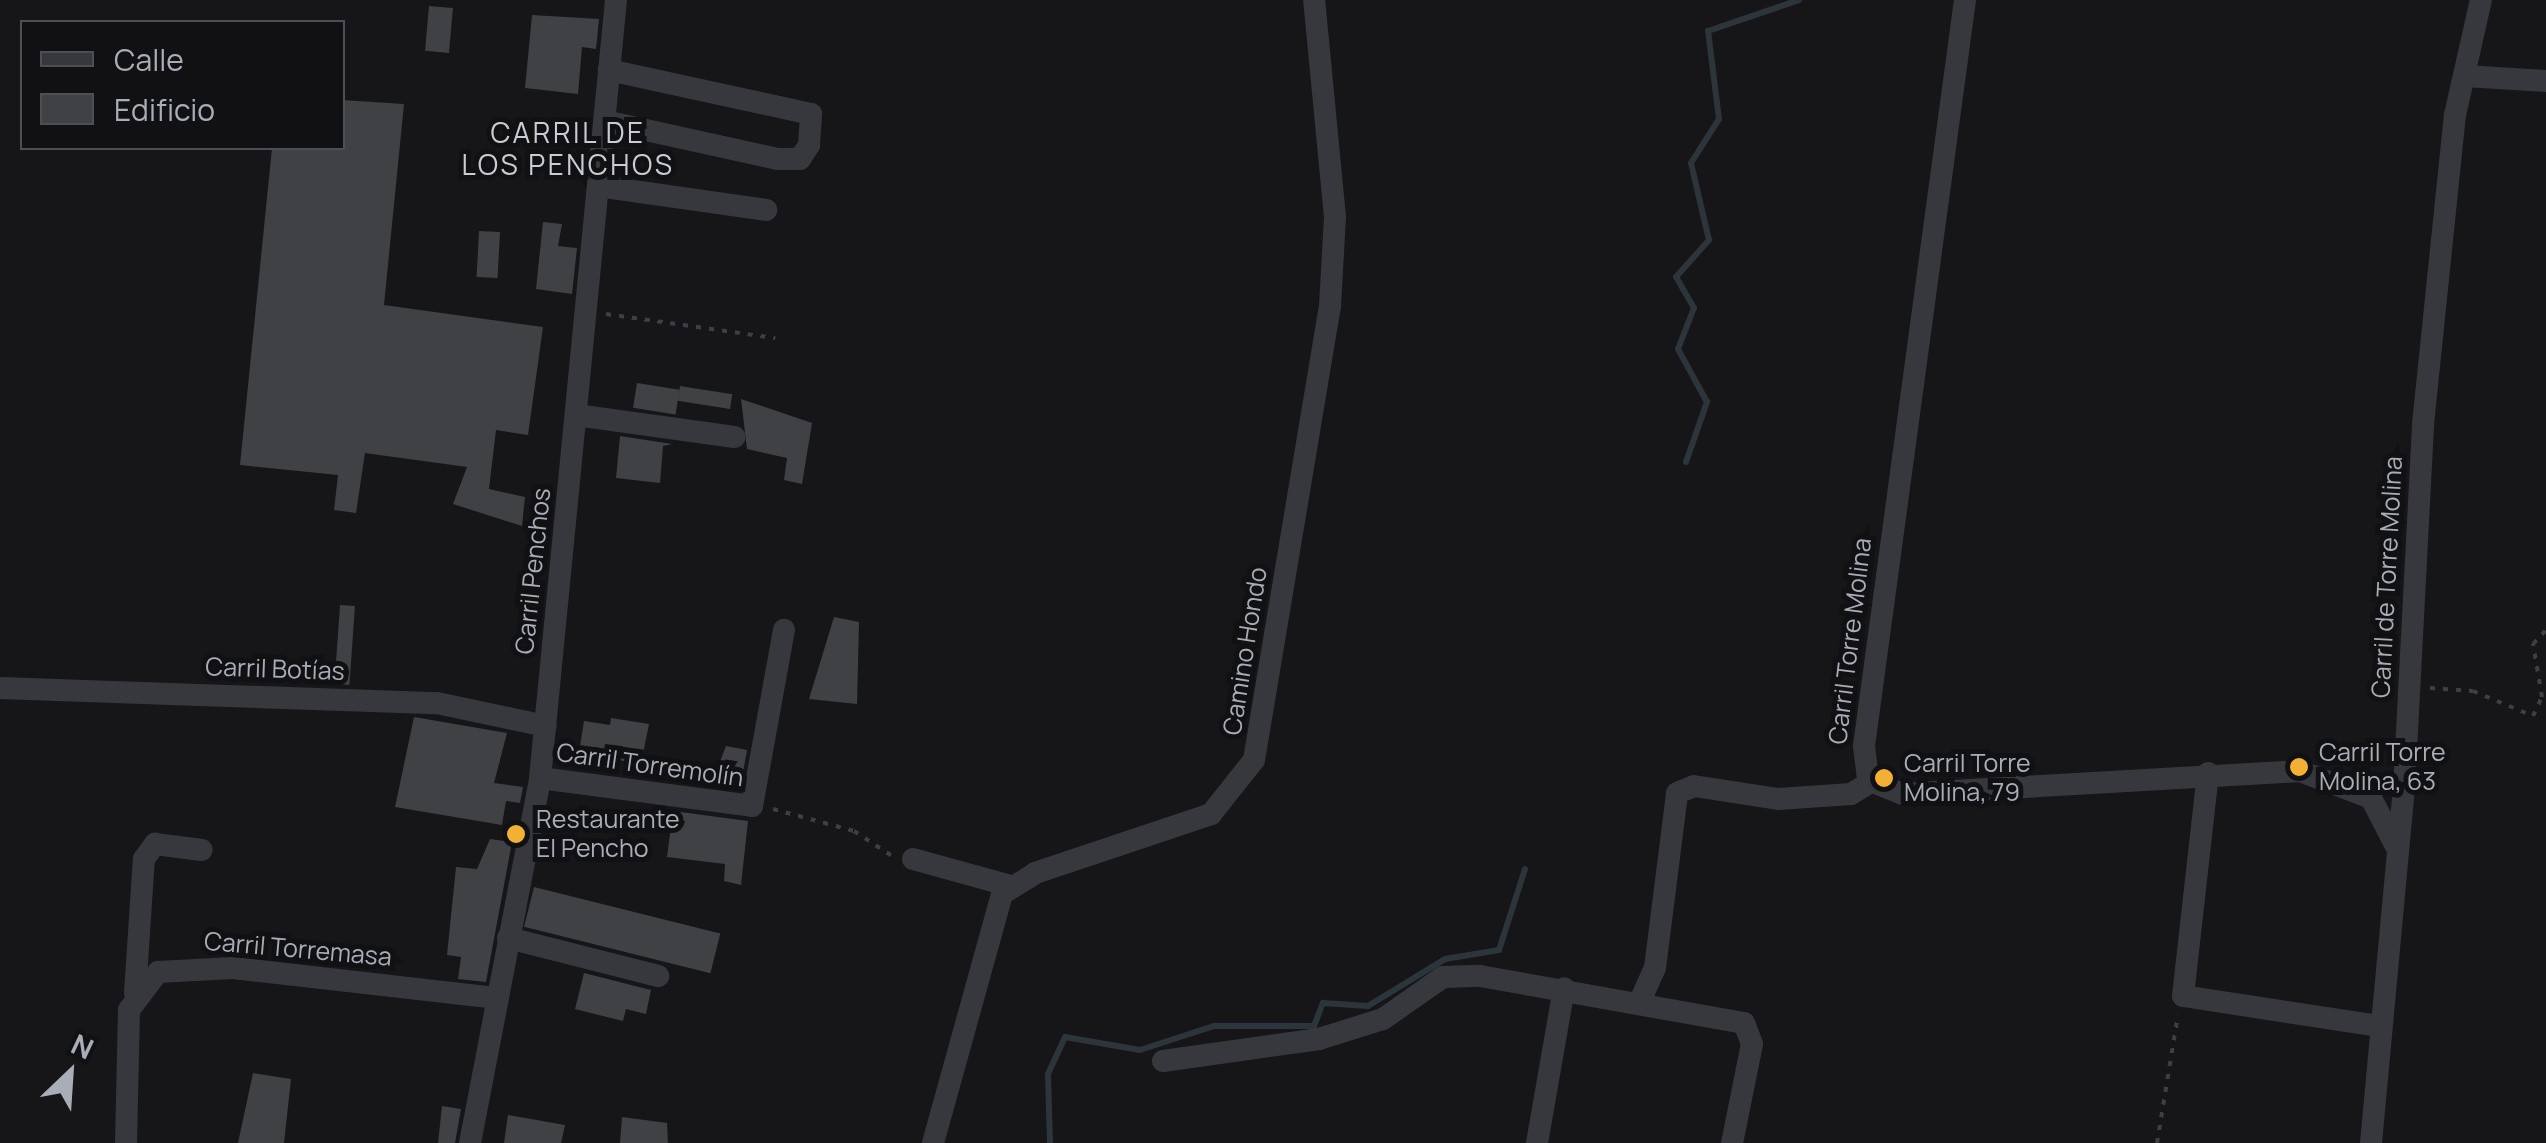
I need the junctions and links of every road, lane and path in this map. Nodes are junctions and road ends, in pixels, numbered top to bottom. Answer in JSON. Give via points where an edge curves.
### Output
{"nodes":[{"id":1,"x":616,"y":0,"type":"edge"},
{"id":2,"x":1314,"y":0,"type":"edge"},
{"id":3,"x":1965,"y":0,"type":"edge"},
{"id":4,"x":2481,"y":0,"type":"edge"},
{"id":5,"x":609,"y":70,"type":"junction"},
{"id":6,"x":2465,"y":76,"type":"junction"},
{"id":7,"x":2546,"y":82,"type":"edge"},
{"id":8,"x":604,"y":121,"type":"junction"},
{"id":9,"x":598,"y":186,"type":"junction"},
{"id":10,"x":766,"y":210,"type":"dead end"},
{"id":11,"x":586,"y":311,"type":"junction"},
{"id":12,"x":775,"y":338,"type":"dead end"},
{"id":13,"x":576,"y":415,"type":"junction"},
{"id":14,"x":734,"y":436,"type":"dead end"},
{"id":15,"x":784,"y":630,"type":"dead end"},
{"id":16,"x":2546,"y":630,"type":"edge"},
{"id":17,"x":0,"y":688,"type":"edge"},
{"id":18,"x":2409,"y":688,"type":"junction"},
{"id":19,"x":546,"y":726,"type":"junction"},
{"id":20,"x":2208,"y":773,"type":"junction"},
{"id":21,"x":540,"y":778,"type":"junction"},
{"id":22,"x":1871,"y":782,"type":"junction"},
{"id":23,"x":2371,"y":798,"type":"junction"},
{"id":24,"x":2404,"y":798,"type":"junction"},
{"id":25,"x":755,"y":804,"type":"junction"},
{"id":26,"x":202,"y":850,"type":"dead end"},
{"id":27,"x":2398,"y":850,"type":"junction"},
{"id":28,"x":913,"y":859,"type":"joint"},
{"id":29,"x":1011,"y":886,"type":"junction"},
{"id":30,"x":508,"y":938,"type":"junction"},
{"id":31,"x":658,"y":976,"type":"dead end"},
{"id":32,"x":1564,"y":988,"type":"junction"},
{"id":33,"x":135,"y":993,"type":"junction"},
{"id":34,"x":2184,"y":996,"type":"junction"},
{"id":35,"x":495,"y":998,"type":"junction"},
{"id":36,"x":1641,"y":999,"type":"junction"},
{"id":37,"x":2380,"y":1026,"type":"junction"},
{"id":38,"x":1163,"y":1062,"type":"dead end"},
{"id":39,"x":126,"y":1143,"type":"edge"},
{"id":40,"x":470,"y":1143,"type":"edge"},
{"id":41,"x":933,"y":1143,"type":"edge"},
{"id":42,"x":1537,"y":1143,"type":"edge"},
{"id":43,"x":1732,"y":1143,"type":"edge"},
{"id":44,"x":2156,"y":1143,"type":"edge"},
{"id":45,"x":2371,"y":1143,"type":"edge"}],
"edges":[{"from":1,"to":5,"type":"street","name":"Carril Penchos"},
{"from":2,"to":29,"type":"street","name":"Camino Hondo","via":[[1335,217],[1331,288],[1254,760],[1211,814]]},
{"from":3,"to":22,"type":"street","name":"Carril Torre Molina","via":[[1866,726]]},
{"from":4,"to":6,"type":"street","name":"Carril de Torre Molina"},
{"from":5,"to":8,"type":"street","name":"Carril Penchos"},
{"from":5,"to":8,"type":"street","via":[[811,114],[809,145],[800,160],[778,160]]},
{"from":6,"to":7,"type":"street"},
{"from":6,"to":18,"type":"street","name":"Carril de Torre Molina","via":[[2423,424]]},
{"from":8,"to":9,"type":"street","name":"Carril Penchos"},
{"from":9,"to":10,"type":"street"},
{"from":9,"to":11,"type":"street","name":"Carril Penchos"},
{"from":11,"to":12,"type":"path"},
{"from":11,"to":13,"type":"street","name":"Carril Penchos"},
{"from":13,"to":14,"type":"street"},
{"from":13,"to":19,"type":"street","name":"Carril Penchos"},
{"from":15,"to":25,"type":"street","name":"Carril Torremolín"},
{"from":16,"to":18,"type":"path","via":[[2533,644],[2542,697],[2533,716],[2473,692]]},
{"from":17,"to":19,"type":"street","name":"Carril Botías","via":[[437,703]]},
{"from":18,"to":24,"type":"street","name":"Carril de Torre Molina"},
{"from":19,"to":21,"type":"street","name":"Carril Penchos"},
{"from":20,"to":22,"type":"street","via":[[1902,794]]},
{"from":20,"to":23,"type":"street","via":[[2300,771]]},
{"from":20,"to":34,"type":"street"},
{"from":21,"to":25,"type":"street","name":"Carril Torremolín","via":[[738,809]]},
{"from":21,"to":30,"type":"street","name":"Carril Penchos"},
{"from":22,"to":36,"type":"street","via":[[1850,794],[1778,799],[1694,786],[1677,793],[1655,968]]},
{"from":23,"to":24,"type":"street","via":[[2389,808]]},
{"from":23,"to":27,"type":"street"},
{"from":24,"to":27,"type":"street","name":"Carril de Torre Molina"},
{"from":25,"to":28,"type":"path"},
{"from":26,"to":33,"type":"street","via":[[155,844],[144,858]]},
{"from":27,"to":37,"type":"street","name":"Carril de Torre Molina"},
{"from":28,"to":29,"type":"street"},
{"from":29,"to":41,"type":"street","via":[[989,920]]},
{"from":30,"to":31,"type":"street"},
{"from":30,"to":35,"type":"street","name":"Carril Penchos"},
{"from":32,"to":36,"type":"street"},
{"from":32,"to":38,"type":"street","via":[[1451,975],[1384,1018],[1319,1038]]},
{"from":32,"to":42,"type":"street"},
{"from":33,"to":35,"type":"street","name":"Carril Torremasa","via":[[170,968],[232,968]]},
{"from":33,"to":39,"type":"street"},
{"from":34,"to":37,"type":"street"},
{"from":34,"to":44,"type":"path"},
{"from":35,"to":40,"type":"street","name":"Carril Penchos"},
{"from":36,"to":43,"type":"street","via":[[1748,1028]]},
{"from":37,"to":45,"type":"street","name":"Carril de Torre Molina"}]}
